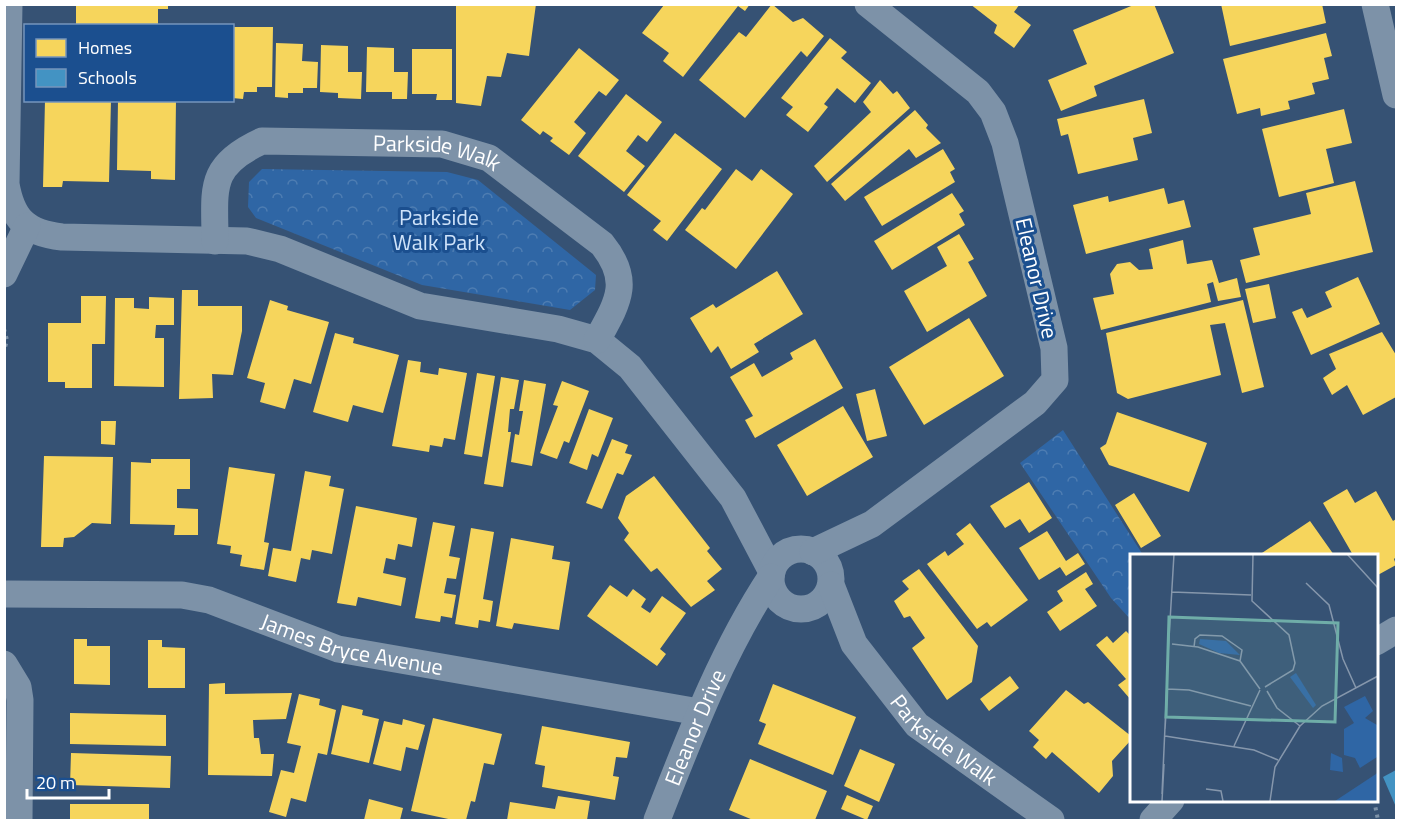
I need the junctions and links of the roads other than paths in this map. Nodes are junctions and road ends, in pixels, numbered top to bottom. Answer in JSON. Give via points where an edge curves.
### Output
{"nodes":[{"id":1,"x":9,"y":4,"type":"edge"},
{"id":2,"x":868,"y":4,"type":"edge"},
{"id":3,"x":1374,"y":4,"type":"edge"},
{"id":4,"x":1396,"y":95,"type":"edge"},
{"id":5,"x":27,"y":226,"type":"junction"},
{"id":6,"x":215,"y":241,"type":"junction"},
{"id":7,"x":4,"y":274,"type":"edge"},
{"id":8,"x":597,"y":340,"type":"junction"},
{"id":9,"x":734,"y":498,"type":"junction"},
{"id":10,"x":872,"y":524,"type":"junction"},
{"id":11,"x":808,"y":550,"type":"junction"},
{"id":12,"x":772,"y":574,"type":"junction"},
{"id":13,"x":831,"y":580,"type":"junction"},
{"id":14,"x":4,"y":594,"type":"edge"},
{"id":15,"x":800,"y":609,"type":"junction"},
{"id":16,"x":1396,"y":630,"type":"edge"},
{"id":17,"x":735,"y":635,"type":"junction"},
{"id":18,"x":1377,"y":641,"type":"edge"},
{"id":19,"x":854,"y":644,"type":"junction"},
{"id":20,"x":4,"y":664,"type":"edge"},
{"id":21,"x":699,"y":712,"type":"junction"},
{"id":22,"x":1170,"y":801,"type":"edge"},
{"id":23,"x":19,"y":820,"type":"edge"},
{"id":24,"x":657,"y":820,"type":"edge"},
{"id":25,"x":1051,"y":820,"type":"edge"},
{"id":26,"x":1153,"y":820,"type":"edge"}],
"edges":[{"from":1,"to":5,"type":"street","via":[[6,184],[14,213]]},
{"from":2,"to":10,"type":"street","name":"Eleanor Drive","via":[[978,92],[993,112],[1005,143],[1056,366],[1055,380],[1035,403]]},
{"from":3,"to":4,"type":"street"},
{"from":5,"to":6,"type":"street","via":[[35,232],[62,237]]},
{"from":5,"to":7,"type":"street"},
{"from":6,"to":8,"type":"street","via":[[280,249],[420,306]]},
{"from":6,"to":8,"type":"street","name":"Parkside Walk","via":[[214,190],[219,173],[245,149],[262,141],[442,144],[489,158],[610,253],[618,266],[621,287]]},
{"from":8,"to":9,"type":"street","via":[[630,367]]},
{"from":9,"to":11,"type":"street","via":[[776,534]]},
{"from":9,"to":12,"type":"street"},
{"from":10,"to":11,"type":"street","name":"Eleanor Drive"},
{"from":10,"to":13,"type":"street","name":"Eleanor Drive"},
{"from":11,"to":12,"type":"street","via":[[784,554]]},
{"from":11,"to":13,"type":"street","via":[[822,557]]},
{"from":12,"to":15,"type":"street","via":[[771,585],[780,601]]},
{"from":12,"to":17,"type":"street","name":"Eleanor Drive"},
{"from":13,"to":15,"type":"street","via":[[821,602]]},
{"from":13,"to":19,"type":"street","name":"Parkside Walk"},
{"from":14,"to":21,"type":"street","name":"James Bryce Avenue","via":[[182,594],[209,600],[338,649]]},
{"from":15,"to":17,"type":"street"},
{"from":15,"to":19,"type":"street","name":"Parkside Walk"},
{"from":16,"to":18,"type":"street"},
{"from":17,"to":21,"type":"street","name":"Eleanor Drive"},
{"from":19,"to":25,"type":"street","name":"Parkside Walk","via":[[917,725]]},
{"from":20,"to":23,"type":"street","via":[[18,687],[20,700]]},
{"from":21,"to":24,"type":"street","name":"Eleanor Drive"},
{"from":22,"to":26,"type":"street"}]}
